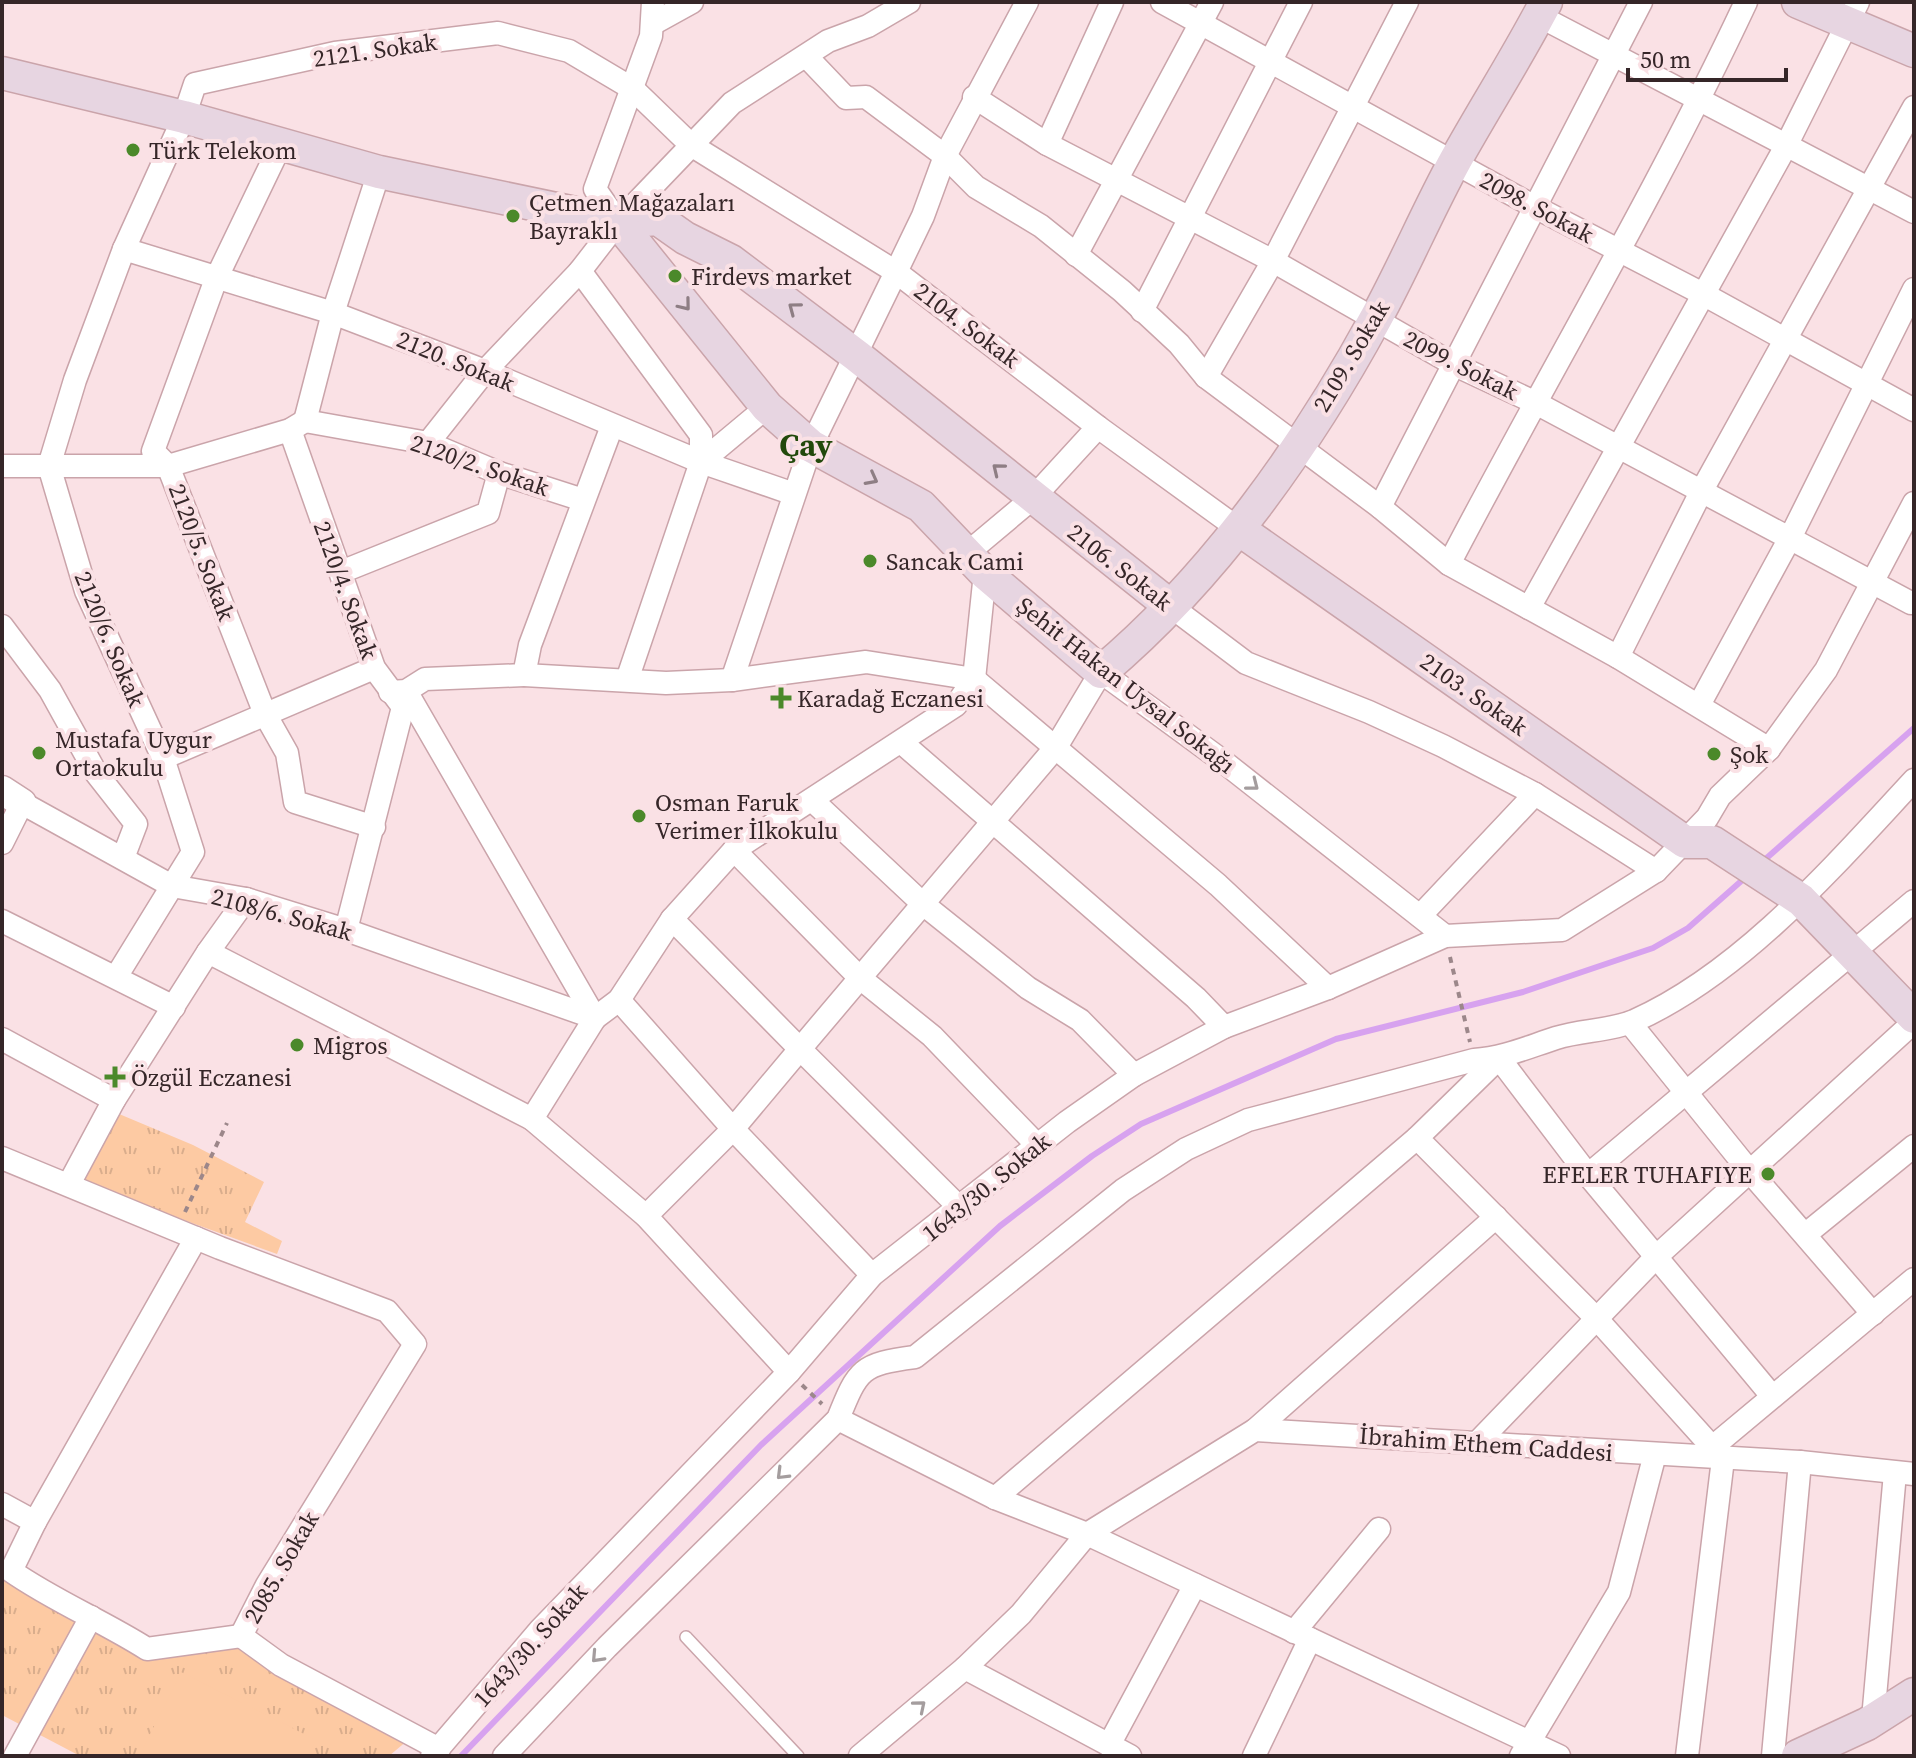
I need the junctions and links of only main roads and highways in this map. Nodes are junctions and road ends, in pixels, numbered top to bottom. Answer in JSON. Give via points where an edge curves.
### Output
{"nodes":[{"id":1,"x":1798,"y":2,"type":"edge"},
{"id":2,"x":1542,"y":9,"type":"edge"},
{"id":3,"x":1853,"y":12,"type":"edge"},
{"id":4,"x":1914,"y":51,"type":"edge"},
{"id":5,"x":2,"y":73,"type":"edge"},
{"id":6,"x":618,"y":222,"type":"junction"},
{"id":7,"x":1240,"y":530,"type":"junction"},
{"id":8,"x":1169,"y":605,"type":"junction"},
{"id":9,"x":1101,"y":672,"type":"joint"},
{"id":10,"x":1914,"y":1020,"type":"edge"},
{"id":11,"x":1914,"y":1694,"type":"edge"},
{"id":12,"x":1798,"y":1756,"type":"edge"}],
"edges":[{"from":1,"to":3,"type":"main road"},
{"from":2,"to":7,"type":"main road","name":"2109. Sokak","via":[[1454,162],[1375,320]]},
{"from":3,"to":4,"type":"main road"},
{"from":5,"to":6,"type":"main road","name":"2106. Sokak","via":[[379,172]]},
{"from":8,"to":6,"type":"main road","name":"2106. Sokak","one_way":true,"via":[[731,261],[658,219]]},
{"from":6,"to":9,"type":"main road","name":"Şehit Hakan Uysal Sokağı","one_way":true,"via":[[767,407],[811,446],[921,506],[975,564]]},
{"from":7,"to":8,"type":"main road","name":"2109. Sokak"},
{"from":7,"to":10,"type":"main road","name":"2103. Sokak","via":[[1699,842],[1798,898]]},
{"from":8,"to":9,"type":"main road","name":"2109. Sokak","via":[[1150,630]]},
{"from":11,"to":12,"type":"main road"}]}
